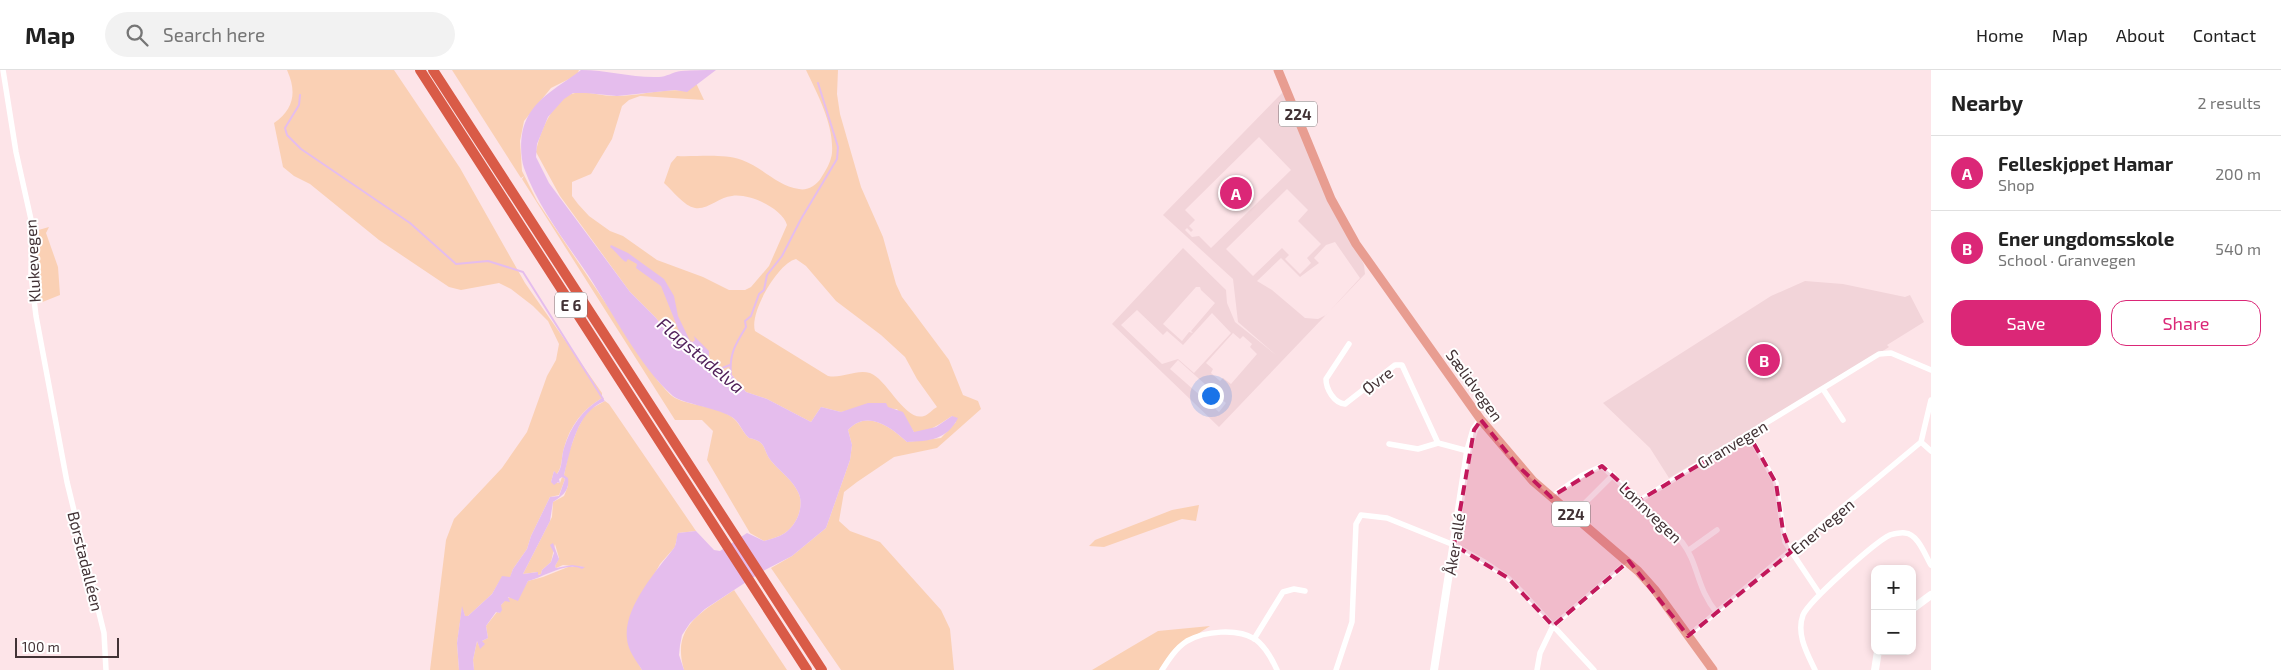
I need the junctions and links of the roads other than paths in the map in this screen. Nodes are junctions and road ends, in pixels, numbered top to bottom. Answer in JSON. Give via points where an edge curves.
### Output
{"nodes":[{"id":1,"x":3,"y":70,"type":"edge"},
{"id":2,"x":420,"y":70,"type":"edge"},
{"id":3,"x":434,"y":70,"type":"edge"},
{"id":4,"x":1278,"y":70,"type":"edge"},
{"id":5,"x":1349,"y":344,"type":"dead end"},
{"id":6,"x":1931,"y":370,"type":"edge"},
{"id":7,"x":1823,"y":388,"type":"junction"},
{"id":8,"x":1931,"y":400,"type":"edge"},
{"id":9,"x":1481,"y":420,"type":"junction"},
{"id":10,"x":1843,"y":420,"type":"dead end"},
{"id":11,"x":1749,"y":434,"type":"junction"},
{"id":12,"x":1921,"y":442,"type":"junction"},
{"id":13,"x":1438,"y":443,"type":"junction"},
{"id":14,"x":1388,"y":444,"type":"dead end"},
{"id":15,"x":1468,"y":451,"type":"junction"},
{"id":16,"x":1931,"y":451,"type":"edge"},
{"id":17,"x":1613,"y":475,"type":"junction"},
{"id":18,"x":67,"y":482,"type":"joint"},
{"id":19,"x":1551,"y":497,"type":"junction"},
{"id":20,"x":1640,"y":500,"type":"junction"},
{"id":21,"x":1573,"y":515,"type":"junction"},
{"id":22,"x":1717,"y":530,"type":"dead end"},
{"id":23,"x":1454,"y":544,"type":"junction"},
{"id":24,"x":1689,"y":550,"type":"junction"},
{"id":25,"x":1790,"y":552,"type":"junction"},
{"id":26,"x":1629,"y":561,"type":"junction"},
{"id":27,"x":1931,"y":564,"type":"edge"},
{"id":28,"x":1305,"y":591,"type":"dead end"},
{"id":29,"x":1819,"y":593,"type":"junction"},
{"id":30,"x":1931,"y":596,"type":"edge"},
{"id":31,"x":1916,"y":606,"type":"edge"},
{"id":32,"x":1717,"y":613,"type":"junction"},
{"id":33,"x":1554,"y":626,"type":"junction"},
{"id":34,"x":1688,"y":636,"type":"junction"},
{"id":35,"x":1254,"y":639,"type":"junction"},
{"id":36,"x":1877,"y":655,"type":"edge"},
{"id":37,"x":106,"y":670,"type":"edge"},
{"id":38,"x":807,"y":670,"type":"edge"},
{"id":39,"x":822,"y":670,"type":"edge"},
{"id":40,"x":1162,"y":670,"type":"edge"},
{"id":41,"x":1277,"y":670,"type":"edge"},
{"id":42,"x":1336,"y":670,"type":"edge"},
{"id":43,"x":1434,"y":670,"type":"edge"},
{"id":44,"x":1536,"y":670,"type":"edge"},
{"id":45,"x":1594,"y":670,"type":"edge"},
{"id":46,"x":1713,"y":670,"type":"edge"},
{"id":47,"x":1815,"y":670,"type":"edge"},
{"id":48,"x":1875,"y":670,"type":"edge"}],
"edges":[{"from":1,"to":18,"type":"street","name":"Klukevegen","via":[[32,224],[31,275],[36,316]]},
{"from":2,"to":38,"type":"highway","number":"E 6"},
{"from":3,"to":39,"type":"highway","number":"E 6"},
{"from":4,"to":9,"type":"main road","name":"Sælidvegen","number":"224","via":[[1331,198],[1356,244]]},
{"from":5,"to":13,"type":"street","name":"Øvre","via":[[1326,379],[1337,401],[1344,404],[1395,366],[1402,365]]},
{"from":6,"to":7,"type":"street","name":"Granvegen","via":[[1900,356],[1879,354]]},
{"from":7,"to":10,"type":"street"},
{"from":7,"to":11,"type":"street","name":"Granvegen"},
{"from":8,"to":12,"type":"street"},
{"from":9,"to":15,"type":"street","name":"Åker allé","via":[[1474,430]]},
{"from":9,"to":19,"type":"main road","name":"Sælidvegen","number":"224","via":[[1518,465]]},
{"from":11,"to":20,"type":"street","name":"Granvegen"},
{"from":11,"to":25,"type":"street","via":[[1776,483]]},
{"from":12,"to":16,"type":"street"},
{"from":12,"to":25,"type":"street","name":"Enervegen"},
{"from":13,"to":14,"type":"street","via":[[1421,449]]},
{"from":13,"to":15,"type":"street"},
{"from":15,"to":23,"type":"street","name":"Åker allé"},
{"from":17,"to":19,"type":"street","name":"Lønnvegen","via":[[1602,466]]},
{"from":17,"to":20,"type":"street","name":"Lønnvegen"},
{"from":17,"to":21,"type":"street","name":"Lønnvegen"},
{"from":18,"to":37,"type":"street","name":"Børstadalléen","via":[[104,633]]},
{"from":19,"to":21,"type":"main road","name":"Sælidvegen","number":"224"},
{"from":20,"to":24,"type":"street","name":"Lønnvegen"},
{"from":21,"to":26,"type":"main road","name":"Sælidvegen","number":"224"},
{"from":22,"to":24,"type":"street","name":"Lønnvegen"},
{"from":23,"to":33,"type":"street","via":[[1508,578]]},
{"from":23,"to":42,"type":"street","via":[[1387,518],[1361,515],[1356,524],[1352,622]]},
{"from":23,"to":43,"type":"street","name":"Åker allé"},
{"from":24,"to":32,"type":"street","name":"Lønnvegen","via":[[1702,593]]},
{"from":25,"to":29,"type":"street"},
{"from":25,"to":32,"type":"street","name":"Enervegen"},
{"from":26,"to":33,"type":"street"},
{"from":26,"to":34,"type":"main road","name":"Sælidvegen","number":"224","via":[[1655,590]]},
{"from":27,"to":29,"type":"street","via":[[1912,536],[1907,533],[1890,536]]},
{"from":28,"to":35,"type":"street","via":[[1283,592]]},
{"from":29,"to":47,"type":"street","via":[[1806,609],[1801,629]]},
{"from":30,"to":31,"type":"street"},
{"from":32,"to":34,"type":"street","name":"Enervegen"},
{"from":33,"to":44,"type":"street","via":[[1540,653]]},
{"from":33,"to":45,"type":"street"},
{"from":34,"to":46,"type":"main road","name":"Sælidvegen","number":"224"},
{"from":35,"to":40,"type":"street","via":[[1224,633],[1199,637],[1180,647]]},
{"from":35,"to":41,"type":"street"},
{"from":36,"to":48,"type":"street"}]}
